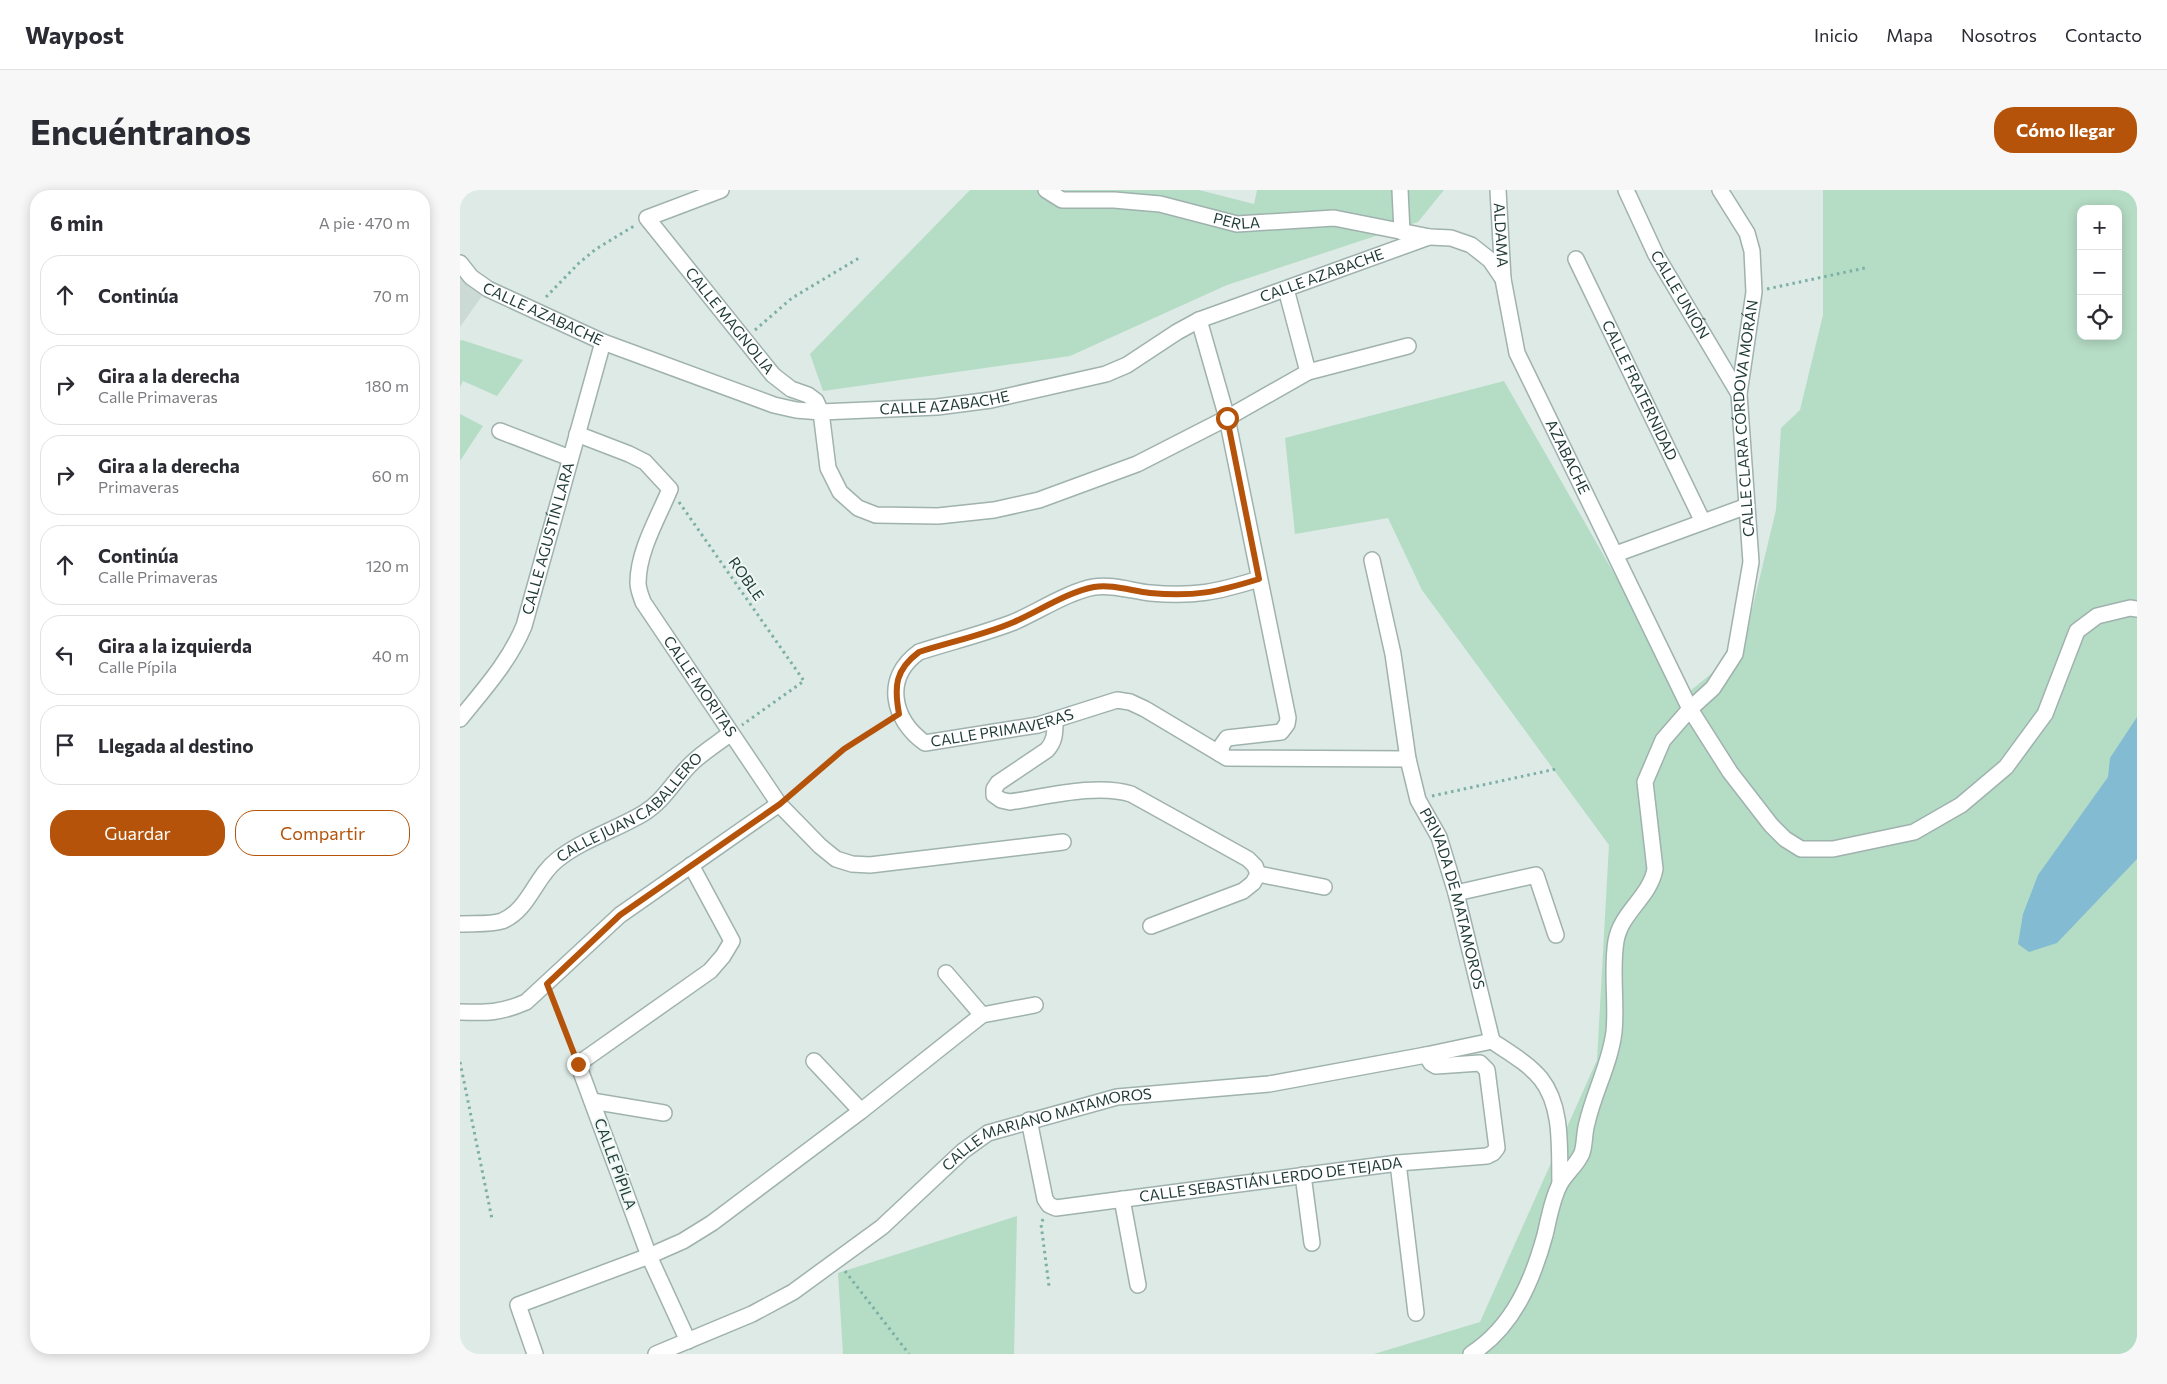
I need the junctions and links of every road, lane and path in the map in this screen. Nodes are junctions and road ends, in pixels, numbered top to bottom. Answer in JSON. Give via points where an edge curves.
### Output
{"nodes":[{"id":1,"x":721,"y":190,"type":"edge"},
{"id":2,"x":1046,"y":190,"type":"edge"},
{"id":3,"x":1400,"y":190,"type":"edge"},
{"id":4,"x":1498,"y":190,"type":"edge"},
{"id":5,"x":1626,"y":190,"type":"edge"},
{"id":6,"x":1720,"y":190,"type":"edge"},
{"id":7,"x":647,"y":218,"type":"junction"},
{"id":8,"x":1402,"y":232,"type":"junction"},
{"id":9,"x":1430,"y":237,"type":"junction"},
{"id":10,"x":859,"y":258,"type":"dead end"},
{"id":11,"x":1576,"y":259,"type":"dead end"},
{"id":12,"x":460,"y":262,"type":"edge"},
{"id":13,"x":1866,"y":268,"type":"dead end"},
{"id":14,"x":1503,"y":279,"type":"junction"},
{"id":15,"x":1286,"y":289,"type":"junction"},
{"id":16,"x":1754,"y":292,"type":"junction"},
{"id":17,"x":546,"y":297,"type":"dead end"},
{"id":18,"x":1199,"y":320,"type":"junction"},
{"id":19,"x":744,"y":339,"type":"junction"},
{"id":20,"x":603,"y":342,"type":"junction"},
{"id":21,"x":1408,"y":346,"type":"dead end"},
{"id":22,"x":1308,"y":372,"type":"junction"},
{"id":23,"x":1739,"y":394,"type":"junction"},
{"id":24,"x":821,"y":412,"type":"junction"},
{"id":25,"x":1227,"y":418,"type":"junction"},
{"id":26,"x":500,"y":430,"type":"dead end"},
{"id":27,"x":577,"y":434,"type":"junction"},
{"id":28,"x":570,"y":458,"type":"junction"},
{"id":29,"x":670,"y":489,"type":"junction"},
{"id":30,"x":1747,"y":506,"type":"junction"},
{"id":31,"x":1703,"y":522,"type":"junction"},
{"id":32,"x":1616,"y":554,"type":"junction"},
{"id":33,"x":1372,"y":560,"type":"dead end"},
{"id":34,"x":1259,"y":579,"type":"junction"},
{"id":35,"x":2137,"y":609,"type":"edge"},
{"id":36,"x":1690,"y":709,"type":"junction"},
{"id":37,"x":899,"y":714,"type":"junction"},
{"id":38,"x":460,"y":718,"type":"edge"},
{"id":39,"x":1055,"y":721,"type":"junction"},
{"id":40,"x":731,"y":733,"type":"junction"},
{"id":41,"x":1220,"y":754,"type":"junction"},
{"id":42,"x":1408,"y":759,"type":"junction"},
{"id":43,"x":1556,"y":769,"type":"dead end"},
{"id":44,"x":1418,"y":800,"type":"junction"},
{"id":45,"x":780,"y":804,"type":"junction"},
{"id":46,"x":1062,"y":842,"type":"dead end"},
{"id":47,"x":691,"y":865,"type":"junction"},
{"id":48,"x":1258,"y":874,"type":"junction"},
{"id":49,"x":1324,"y":887,"type":"dead end"},
{"id":50,"x":1456,"y":894,"type":"junction"},
{"id":51,"x":460,"y":924,"type":"edge"},
{"id":52,"x":1151,"y":926,"type":"dead end"},
{"id":53,"x":1556,"y":935,"type":"dead end"},
{"id":54,"x":946,"y":973,"type":"dead end"},
{"id":55,"x":547,"y":984,"type":"junction"},
{"id":56,"x":1035,"y":1005,"type":"dead end"},
{"id":57,"x":460,"y":1012,"type":"edge"},
{"id":58,"x":982,"y":1015,"type":"junction"},
{"id":59,"x":1492,"y":1041,"type":"junction"},
{"id":60,"x":1426,"y":1055,"type":"junction"},
{"id":61,"x":814,"y":1061,"type":"dead end"},
{"id":62,"x":460,"y":1062,"type":"edge"},
{"id":63,"x":578,"y":1064,"type":"junction"},
{"id":64,"x":592,"y":1101,"type":"junction"},
{"id":65,"x":861,"y":1111,"type":"junction"},
{"id":66,"x":664,"y":1113,"type":"dead end"},
{"id":67,"x":1029,"y":1120,"type":"junction"},
{"id":68,"x":1398,"y":1163,"type":"junction"},
{"id":69,"x":1303,"y":1175,"type":"junction"},
{"id":70,"x":1560,"y":1183,"type":"junction"},
{"id":71,"x":1122,"y":1199,"type":"junction"},
{"id":72,"x":1050,"y":1205,"type":"junction"},
{"id":73,"x":492,"y":1219,"type":"dead end"},
{"id":74,"x":1312,"y":1242,"type":"dead end"},
{"id":75,"x":650,"y":1256,"type":"junction"},
{"id":76,"x":837,"y":1261,"type":"junction"},
{"id":77,"x":1138,"y":1285,"type":"dead end"},
{"id":78,"x":1049,"y":1286,"type":"dead end"},
{"id":79,"x":1416,"y":1313,"type":"dead end"},
{"id":80,"x":688,"y":1341,"type":"junction"},
{"id":81,"x":665,"y":1352,"type":"edge"},
{"id":82,"x":535,"y":1354,"type":"edge"},
{"id":83,"x":909,"y":1354,"type":"edge"},
{"id":84,"x":1471,"y":1354,"type":"edge"}],
"edges":[{"from":1,"to":7,"type":"street"},
{"from":2,"to":8,"type":"street","name":"PERLA","via":[[1062,200],[1160,204],[1237,224],[1334,218]]},
{"from":3,"to":8,"type":"street"},
{"from":4,"to":14,"type":"street","name":"ALDAMA"},
{"from":5,"to":23,"type":"street","name":"CALLE UNIÓN","via":[[1656,255]]},
{"from":6,"to":16,"type":"street","name":"CALLE CLARA CÓRDOVA MORÁN","via":[[1747,233],[1752,251]]},
{"from":7,"to":17,"type":"path","via":[[596,249]]},
{"from":7,"to":19,"type":"street","name":"CALLE MAGNOLIA"},
{"from":8,"to":9,"type":"street","name":"PERLA"},
{"from":9,"to":14,"type":"street","name":"AZABACHE","via":[[1451,238],[1471,245],[1490,260]]},
{"from":9,"to":15,"type":"street","name":"CALLE AZABACHE"},
{"from":10,"to":19,"type":"path","via":[[792,298]]},
{"from":11,"to":31,"type":"street","name":"CALLE FRATERNIDAD"},
{"from":12,"to":20,"type":"street","name":"CALLE AZABACHE","via":[[471,277],[488,289]]},
{"from":13,"to":16,"type":"path"},
{"from":14,"to":32,"type":"street","name":"AZABACHE","via":[[1518,353]]},
{"from":15,"to":18,"type":"street","name":"CALLE AZABACHE"},
{"from":15,"to":22,"type":"street"},
{"from":16,"to":23,"type":"street","name":"CALLE CLARA CÓRDOVA MORÁN"},
{"from":18,"to":24,"type":"street","name":"CALLE AZABACHE","via":[[1127,365],[1106,374],[991,400],[937,407]]},
{"from":18,"to":25,"type":"street"},
{"from":19,"to":24,"type":"street","name":"CALLE MAGNOLIA","via":[[773,375],[816,401]]},
{"from":20,"to":24,"type":"street","name":"CALLE AZABACHE","via":[[774,405]]},
{"from":20,"to":27,"type":"street","name":"CALLE AGUSTÍN LARA"},
{"from":21,"to":22,"type":"street"},
{"from":22,"to":25,"type":"street"},
{"from":23,"to":30,"type":"street","name":"CALLE CLARA CÓRDOVA MORÁN"},
{"from":24,"to":25,"type":"street","via":[[828,468],[840,492],[858,508],[876,515],[938,516],[994,510],[1039,500],[1137,464]]},
{"from":25,"to":34,"type":"street"},
{"from":26,"to":28,"type":"street"},
{"from":27,"to":28,"type":"street","name":"CALLE AGUSTÍN LARA"},
{"from":27,"to":29,"type":"street","via":[[645,462]]},
{"from":28,"to":38,"type":"street","name":"CALLE AGUSTÍN LARA","via":[[524,626],[515,648]]},
{"from":29,"to":40,"type":"street","name":"CALLE MORITAS","via":[[643,552],[638,585],[643,602]]},
{"from":29,"to":40,"type":"path","name":"ROBLE","via":[[804,681]]},
{"from":30,"to":31,"type":"street"},
{"from":30,"to":36,"type":"street","name":"CALLE CLARA CÓRDOVA MORÁN","via":[[1751,562],[1735,654],[1713,688]]},
{"from":31,"to":32,"type":"street"},
{"from":32,"to":36,"type":"street","name":"AZABACHE"},
{"from":33,"to":42,"type":"street","name":"PRIVADA DE MATAMOROS","via":[[1393,654]]},
{"from":34,"to":37,"type":"street","name":"CALLE PRIMAVERAS","via":[[1215,592],[1186,596],[1108,586],[1079,591],[1010,623],[919,652],[900,672],[895,693]]},
{"from":34,"to":41,"type":"street","via":[[1287,724],[1281,732],[1227,738]]},
{"from":35,"to":36,"type":"street","name":"AZABACHE","via":[[2097,616],[2077,631],[2045,714],[2006,766],[1961,805],[1914,832],[1833,849],[1801,849],[1784,839],[1771,825],[1730,772]]},
{"from":36,"to":70,"type":"street","via":[[1663,740],[1645,782],[1655,869],[1653,881],[1620,928],[1616,942],[1614,1032],[1609,1059],[1587,1122],[1582,1152]]},
{"from":37,"to":39,"type":"street","name":"CALLE PRIMAVERAS","via":[[912,733],[925,743]]},
{"from":37,"to":45,"type":"path","via":[[844,749]]},
{"from":39,"to":41,"type":"street","name":"CALLE PRIMAVERAS","via":[[1117,700],[1130,702]]},
{"from":39,"to":48,"type":"street","via":[[1053,744],[998,783],[994,795],[1010,802],[1116,789],[1248,859]]},
{"from":40,"to":45,"type":"street","name":"CALLE MORITAS"},
{"from":40,"to":51,"type":"street","name":"CALLE JUAN CABALLERO","via":[[692,763],[644,813],[557,860],[545,871],[514,915],[500,921]]},
{"from":41,"to":42,"type":"street","name":"CALLE PRIMAVERAS","via":[[1227,758]]},
{"from":42,"to":44,"type":"street","name":"PRIVADA DE MATAMOROS"},
{"from":43,"to":44,"type":"path"},
{"from":44,"to":50,"type":"street","name":"PRIVADA DE MATAMOROS","via":[[1439,837]]},
{"from":45,"to":46,"type":"street","name":"CALLE MORITAS","via":[[820,846],[836,859],[852,864],[870,865]]},
{"from":45,"to":47,"type":"street"},
{"from":47,"to":55,"type":"street","via":[[620,915]]},
{"from":47,"to":63,"type":"street","via":[[732,941],[710,971]]},
{"from":48,"to":49,"type":"street"},
{"from":48,"to":52,"type":"street","via":[[1244,891]]},
{"from":50,"to":53,"type":"street","via":[[1536,875]]},
{"from":50,"to":59,"type":"street","name":"PRIVADA DE MATAMOROS"},
{"from":54,"to":58,"type":"street"},
{"from":55,"to":57,"type":"street","via":[[526,1002],[508,1010]]},
{"from":55,"to":63,"type":"path"},
{"from":56,"to":58,"type":"street"},
{"from":58,"to":65,"type":"street"},
{"from":59,"to":60,"type":"street","name":"CALLE MARIANO MATAMOROS"},
{"from":59,"to":70,"type":"street","via":[[1540,1078],[1550,1093],[1559,1138]]},
{"from":60,"to":67,"type":"street","name":"CALLE MARIANO MATAMOROS","via":[[1269,1084],[1117,1097]]},
{"from":60,"to":68,"type":"street","name":"CALLE SEBASTIÁN LERDO DE TEJADA","via":[[1436,1066],[1484,1065],[1496,1148],[1486,1156]]},
{"from":61,"to":65,"type":"street"},
{"from":62,"to":73,"type":"path"},
{"from":63,"to":64,"type":"street","name":"CALLE PÍPILA"},
{"from":64,"to":66,"type":"street"},
{"from":64,"to":75,"type":"street","name":"CALLE PÍPILA"},
{"from":65,"to":75,"type":"street","via":[[712,1223],[683,1242]]},
{"from":67,"to":72,"type":"street","via":[[1045,1199]]},
{"from":67,"to":76,"type":"street","name":"CALLE MARIANO MATAMOROS","via":[[988,1133],[975,1141],[882,1227]]},
{"from":68,"to":69,"type":"street","name":"CALLE SEBASTIÁN LERDO DE TEJADA"},
{"from":68,"to":79,"type":"street"},
{"from":69,"to":71,"type":"street","name":"CALLE SEBASTIÁN LERDO DE TEJADA"},
{"from":69,"to":74,"type":"street"},
{"from":70,"to":84,"type":"street","via":[[1540,1253],[1523,1296],[1504,1326]]},
{"from":71,"to":72,"type":"street","name":"CALLE SEBASTIÁN LERDO DE TEJADA","via":[[1056,1208]]},
{"from":71,"to":77,"type":"street"},
{"from":72,"to":78,"type":"path","via":[[1041,1224]]},
{"from":75,"to":80,"type":"street","name":"CALLE PÍPILA"},
{"from":75,"to":82,"type":"street","via":[[518,1305]]},
{"from":76,"to":80,"type":"street","name":"CALLE MARIANO MATAMOROS","via":[[793,1292]]},
{"from":76,"to":83,"type":"path"},
{"from":80,"to":81,"type":"street","name":"CALLE MARIANO MATAMOROS"}]}
